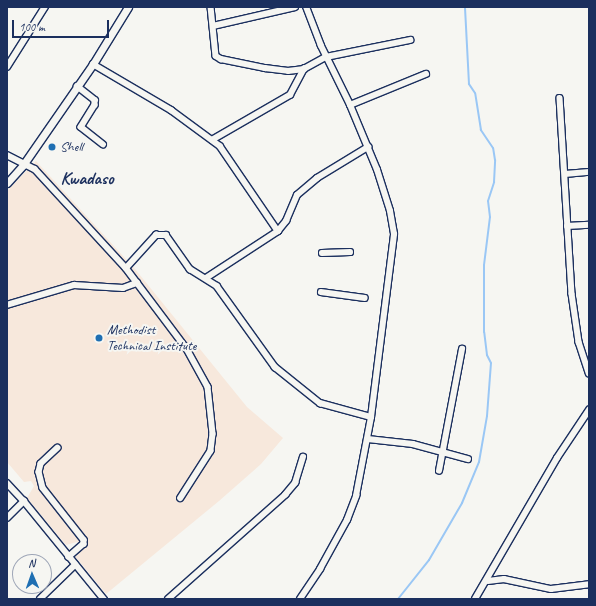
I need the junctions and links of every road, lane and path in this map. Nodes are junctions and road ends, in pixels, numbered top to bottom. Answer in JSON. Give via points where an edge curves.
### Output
{"nodes":[{"id":1,"x":45,"y":7,"type":"edge"},
{"id":2,"x":128,"y":7,"type":"edge"},
{"id":3,"x":211,"y":7,"type":"edge"},
{"id":4,"x":295,"y":7,"type":"edge"},
{"id":5,"x":306,"y":7,"type":"edge"},
{"id":6,"x":213,"y":26,"type":"junction"},
{"id":7,"x":410,"y":40,"type":"dead end"},
{"id":8,"x":326,"y":57,"type":"junction"},
{"id":9,"x":93,"y":64,"type":"junction"},
{"id":10,"x":7,"y":67,"type":"edge"},
{"id":11,"x":304,"y":69,"type":"junction"},
{"id":12,"x":426,"y":74,"type":"dead end"},
{"id":13,"x":77,"y":86,"type":"junction"},
{"id":14,"x":560,"y":98,"type":"dead end"},
{"id":15,"x":350,"y":105,"type":"junction"},
{"id":16,"x":212,"y":140,"type":"junction"},
{"id":17,"x":103,"y":144,"type":"dead end"},
{"id":18,"x":368,"y":147,"type":"junction"},
{"id":19,"x":7,"y":155,"type":"edge"},
{"id":20,"x":23,"y":165,"type":"junction"},
{"id":21,"x":589,"y":172,"type":"edge"},
{"id":22,"x":565,"y":174,"type":"junction"},
{"id":23,"x":7,"y":183,"type":"edge"},
{"id":24,"x":589,"y":225,"type":"edge"},
{"id":25,"x":567,"y":226,"type":"junction"},
{"id":26,"x":278,"y":231,"type":"junction"},
{"id":27,"x":350,"y":252,"type":"dead end"},
{"id":28,"x":322,"y":253,"type":"dead end"},
{"id":29,"x":126,"y":268,"type":"junction"},
{"id":30,"x":206,"y":278,"type":"junction"},
{"id":31,"x":137,"y":283,"type":"junction"},
{"id":32,"x":321,"y":292,"type":"dead end"},
{"id":33,"x":364,"y":298,"type":"dead end"},
{"id":34,"x":7,"y":305,"type":"edge"},
{"id":35,"x":462,"y":349,"type":"dead end"},
{"id":36,"x":589,"y":373,"type":"edge"},
{"id":37,"x":589,"y":410,"type":"edge"},
{"id":38,"x":371,"y":417,"type":"junction"},
{"id":39,"x":368,"y":439,"type":"junction"},
{"id":40,"x":58,"y":448,"type":"dead end"},
{"id":41,"x":444,"y":451,"type":"junction"},
{"id":42,"x":302,"y":457,"type":"dead end"},
{"id":43,"x":468,"y":459,"type":"dead end"},
{"id":44,"x":439,"y":471,"type":"dead end"},
{"id":45,"x":7,"y":483,"type":"edge"},
{"id":46,"x":181,"y":498,"type":"dead end"},
{"id":47,"x":24,"y":501,"type":"junction"},
{"id":48,"x":7,"y":518,"type":"edge"},
{"id":49,"x":69,"y":557,"type":"junction"},
{"id":50,"x":75,"y":565,"type":"junction"},
{"id":51,"x":488,"y":581,"type":"junction"},
{"id":52,"x":589,"y":584,"type":"edge"},
{"id":53,"x":40,"y":599,"type":"edge"},
{"id":54,"x":104,"y":599,"type":"edge"},
{"id":55,"x":168,"y":599,"type":"edge"},
{"id":56,"x":300,"y":599,"type":"edge"},
{"id":57,"x":475,"y":599,"type":"edge"}],
"edges":[{"from":1,"to":10,"type":"street"},
{"from":2,"to":9,"type":"street"},
{"from":3,"to":6,"type":"street"},
{"from":4,"to":6,"type":"street"},
{"from":5,"to":8,"type":"street"},
{"from":6,"to":11,"type":"street","via":[[215,53],[218,58],[285,70]]},
{"from":7,"to":8,"type":"street"},
{"from":8,"to":11,"type":"street"},
{"from":8,"to":15,"type":"street"},
{"from":9,"to":13,"type":"street"},
{"from":9,"to":16,"type":"street","via":[[170,110]]},
{"from":11,"to":16,"type":"street","via":[[290,95]]},
{"from":12,"to":15,"type":"street"},
{"from":13,"to":17,"type":"street","via":[[95,100],[95,105],[81,127]]},
{"from":13,"to":20,"type":"street"},
{"from":14,"to":22,"type":"street"},
{"from":15,"to":18,"type":"street"},
{"from":16,"to":26,"type":"street","via":[[227,154]]},
{"from":18,"to":26,"type":"street","via":[[317,178],[297,195],[286,221]]},
{"from":18,"to":38,"type":"street","via":[[390,211],[394,234]]},
{"from":19,"to":20,"type":"street"},
{"from":20,"to":23,"type":"street"},
{"from":20,"to":29,"type":"street","via":[[35,169]]},
{"from":21,"to":22,"type":"street"},
{"from":22,"to":25,"type":"street"},
{"from":24,"to":25,"type":"street"},
{"from":25,"to":36,"type":"street","via":[[575,326],[582,360]]},
{"from":26,"to":30,"type":"street"},
{"from":27,"to":28,"type":"street"},
{"from":29,"to":30,"type":"street","via":[[156,235],[163,233],[190,269]]},
{"from":29,"to":31,"type":"street"},
{"from":30,"to":38,"type":"street","via":[[217,286],[275,367],[320,403]]},
{"from":31,"to":34,"type":"street","via":[[122,288],[74,285]]},
{"from":31,"to":46,"type":"street","via":[[187,349],[208,387],[213,434],[211,451]]},
{"from":32,"to":33,"type":"street"},
{"from":35,"to":41,"type":"street"},
{"from":37,"to":51,"type":"street","via":[[557,458]]},
{"from":38,"to":39,"type":"street"},
{"from":39,"to":41,"type":"street","via":[[408,443]]},
{"from":39,"to":56,"type":"street","via":[[352,508],[316,576]]},
{"from":40,"to":49,"type":"street","via":[[41,464],[39,472],[43,488],[84,540],[84,544]]},
{"from":41,"to":43,"type":"street"},
{"from":41,"to":44,"type":"street"},
{"from":42,"to":55,"type":"street","via":[[295,483],[285,495]]},
{"from":45,"to":47,"type":"street"},
{"from":47,"to":48,"type":"street"},
{"from":47,"to":49,"type":"street"},
{"from":49,"to":50,"type":"street"},
{"from":50,"to":53,"type":"street"},
{"from":50,"to":54,"type":"street"},
{"from":51,"to":52,"type":"street","via":[[504,579],[551,589]]},
{"from":51,"to":57,"type":"street"}]}
